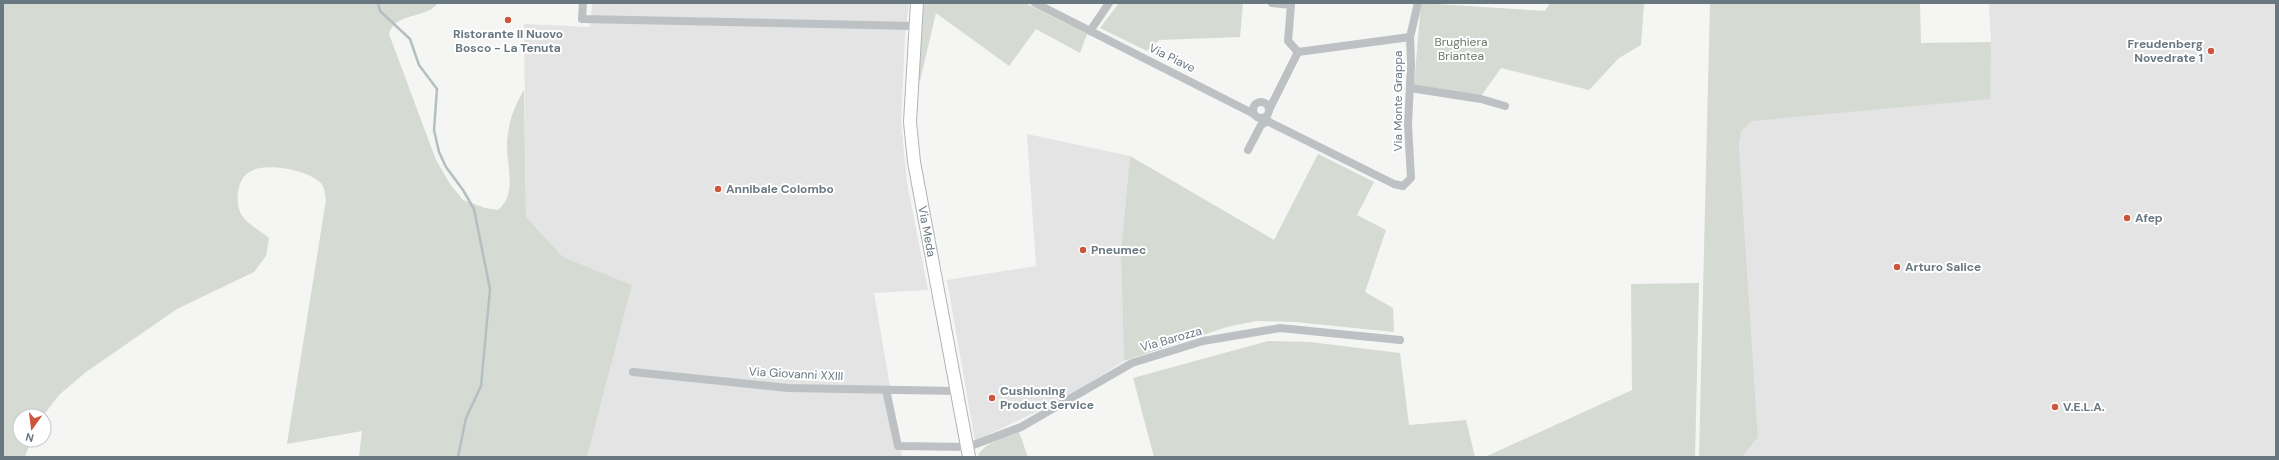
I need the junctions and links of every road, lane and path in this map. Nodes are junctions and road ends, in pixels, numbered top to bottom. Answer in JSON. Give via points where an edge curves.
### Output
{"nodes":[{"id":1,"x":583,"y":3,"type":"edge"},
{"id":2,"x":917,"y":3,"type":"edge"},
{"id":3,"x":1035,"y":3,"type":"edge"},
{"id":4,"x":1109,"y":3,"type":"edge"},
{"id":5,"x":1272,"y":3,"type":"edge"},
{"id":6,"x":1418,"y":3,"type":"edge"},
{"id":7,"x":914,"y":26,"type":"junction"},
{"id":8,"x":1090,"y":31,"type":"junction"},
{"id":9,"x":1410,"y":37,"type":"junction"},
{"id":10,"x":1298,"y":52,"type":"junction"},
{"id":11,"x":1410,"y":88,"type":"junction"},
{"id":12,"x":1505,"y":106,"type":"dead end"},
{"id":13,"x":1245,"y":108,"type":"junction"},
{"id":14,"x":1264,"y":113,"type":"junction"},
{"id":15,"x":1248,"y":150,"type":"dead end"},
{"id":16,"x":1394,"y":184,"type":"joint"},
{"id":17,"x":1400,"y":340,"type":"dead end"},
{"id":18,"x":633,"y":372,"type":"dead end"},
{"id":19,"x":886,"y":390,"type":"junction"},
{"id":20,"x":957,"y":391,"type":"junction"},
{"id":21,"x":968,"y":452,"type":"edge"}],
"edges":[{"from":1,"to":7,"type":"street","via":[[582,19]]},
{"from":2,"to":7,"type":"street","name":"Via Meda"},
{"from":3,"to":8,"type":"street","name":"Via Piave"},
{"from":4,"to":8,"type":"street"},
{"from":5,"to":10,"type":"street","via":[[1291,6],[1288,41]]},
{"from":6,"to":9,"type":"street","name":"Via Monte Grappa"},
{"from":7,"to":20,"type":"street","name":"Via Meda","via":[[910,122],[914,162]]},
{"from":8,"to":13,"type":"street","name":"Via Piave"},
{"from":9,"to":10,"type":"street"},
{"from":9,"to":11,"type":"street","name":"Via Monte Grappa"},
{"from":10,"to":14,"type":"street"},
{"from":11,"to":12,"type":"street","via":[[1481,98]]},
{"from":11,"to":16,"type":"street","name":"Via Monte Grappa","via":[[1408,125],[1411,178],[1403,186]]},
{"from":13,"to":14,"type":"street","name":"Via Piave"},
{"from":13,"to":14,"type":"street","via":[[1260,102]]},
{"from":14,"to":15,"type":"street","via":[[1261,125]]},
{"from":14,"to":16,"type":"street","name":"Via Piave"},
{"from":17,"to":21,"type":"street","name":"Via Barozza","via":[[1280,328],[1203,341],[1132,363],[1021,427]]},
{"from":18,"to":19,"type":"street","name":"Via Giovanni XXIII","via":[[788,388]]},
{"from":19,"to":20,"type":"street","name":"Via Giovanni XXIII"},
{"from":19,"to":21,"type":"street","via":[[895,446]]},
{"from":20,"to":21,"type":"street","name":"Via Meda"}]}
